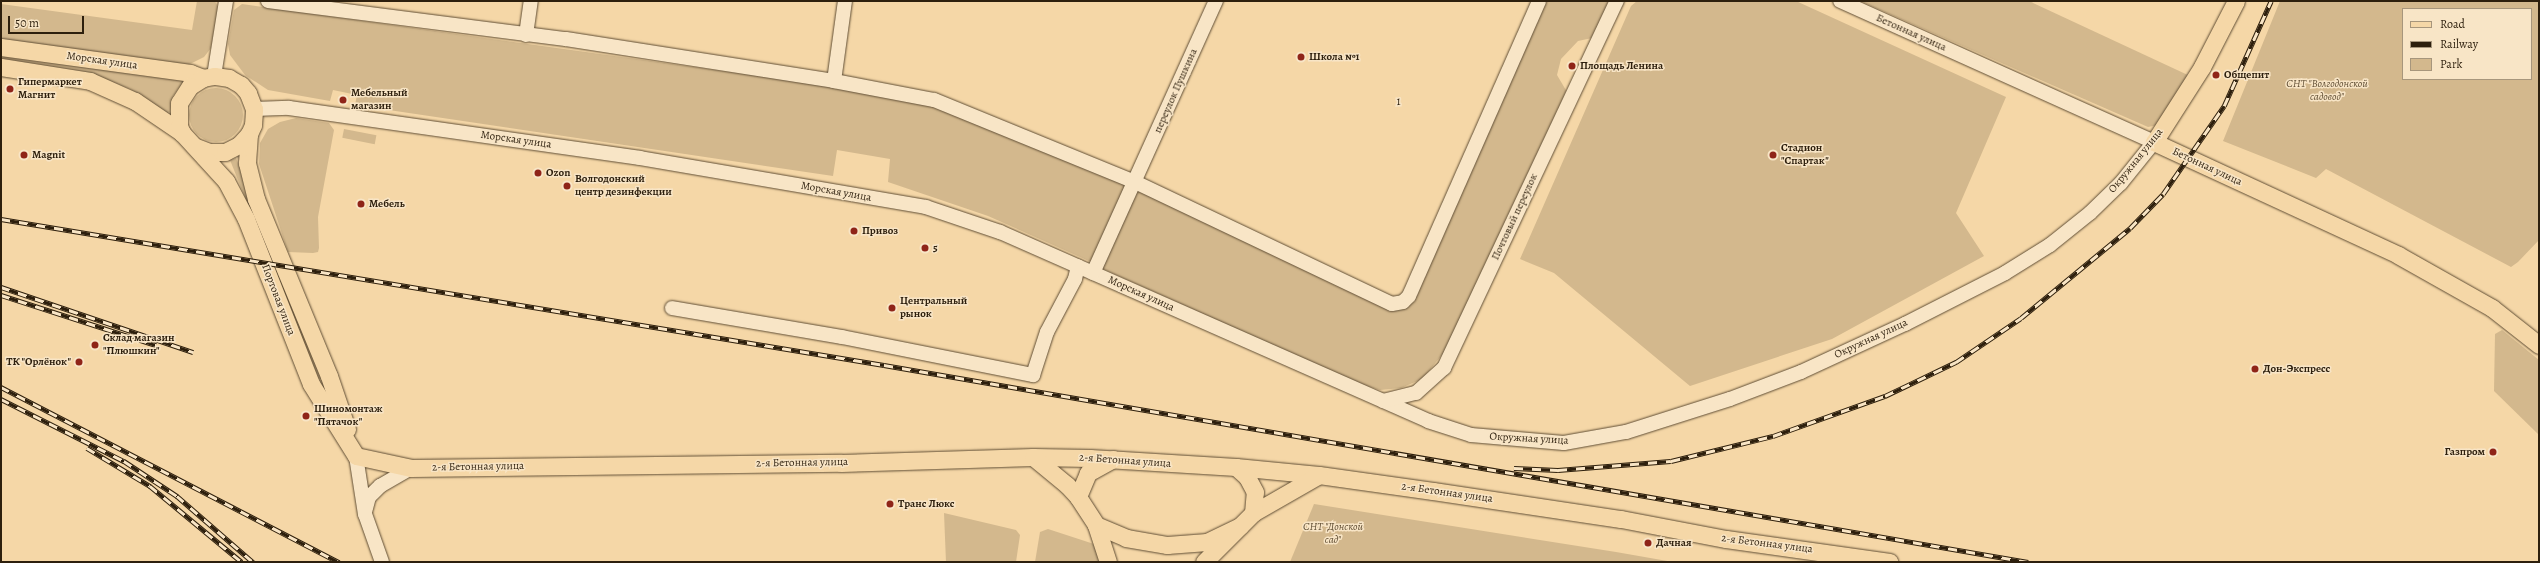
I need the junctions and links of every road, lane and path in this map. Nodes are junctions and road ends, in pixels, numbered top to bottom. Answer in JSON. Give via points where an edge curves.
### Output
{"nodes":[{"id":1,"x":226,"y":1,"type":"edge"},
{"id":2,"x":268,"y":1,"type":"edge"},
{"id":3,"x":531,"y":1,"type":"edge"},
{"id":4,"x":845,"y":1,"type":"edge"},
{"id":5,"x":1216,"y":1,"type":"edge"},
{"id":6,"x":1539,"y":1,"type":"edge"},
{"id":7,"x":1617,"y":1,"type":"edge"},
{"id":8,"x":1840,"y":1,"type":"edge"},
{"id":9,"x":2236,"y":1,"type":"edge"},
{"id":10,"x":526,"y":35,"type":"junction"},
{"id":11,"x":1,"y":47,"type":"edge"},
{"id":12,"x":1,"y":67,"type":"edge"},
{"id":13,"x":208,"y":77,"type":"junction"},
{"id":14,"x":834,"y":81,"type":"junction"},
{"id":15,"x":254,"y":109,"type":"junction"},
{"id":16,"x":182,"y":133,"type":"junction"},
{"id":17,"x":248,"y":134,"type":"junction"},
{"id":18,"x":2154,"y":142,"type":"junction"},
{"id":19,"x":196,"y":147,"type":"junction"},
{"id":20,"x":1135,"y":182,"type":"junction"},
{"id":21,"x":1078,"y":266,"type":"junction"},
{"id":22,"x":1093,"y":273,"type":"junction"},
{"id":23,"x":672,"y":308,"type":"dead end"},
{"id":24,"x":2539,"y":345,"type":"edge"},
{"id":25,"x":329,"y":376,"type":"junction"},
{"id":26,"x":311,"y":384,"type":"junction"},
{"id":27,"x":1383,"y":401,"type":"junction"},
{"id":28,"x":356,"y":456,"type":"junction"},
{"id":29,"x":1033,"y":457,"type":"junction"},
{"id":30,"x":1113,"y":460,"type":"junction"},
{"id":31,"x":1236,"y":467,"type":"junction"},
{"id":32,"x":411,"y":468,"type":"junction"},
{"id":33,"x":1319,"y":475,"type":"junction"},
{"id":34,"x":1078,"y":497,"type":"junction"},
{"id":35,"x":1253,"y":513,"type":"junction"},
{"id":36,"x":365,"y":514,"type":"junction"},
{"id":37,"x":1096,"y":525,"type":"junction"},
{"id":38,"x":1240,"y":526,"type":"junction"},
{"id":39,"x":382,"y":562,"type":"edge"},
{"id":40,"x":1108,"y":562,"type":"edge"},
{"id":41,"x":1204,"y":562,"type":"edge"},
{"id":42,"x":1889,"y":562,"type":"edge"}],
"edges":[{"from":1,"to":13,"type":"street"},
{"from":2,"to":10,"type":"street"},
{"from":3,"to":10,"type":"street"},
{"from":4,"to":14,"type":"street"},
{"from":5,"to":20,"type":"street","name":"переулок Пушкина"},
{"from":6,"to":20,"type":"street","via":[[1409,296],[1403,302],[1392,304]]},
{"from":7,"to":27,"type":"street","name":"Почтовый переулок","via":[[1444,368],[1416,393]]},
{"from":8,"to":18,"type":"street","name":"Бетонная улица"},
{"from":9,"to":18,"type":"main road","name":"Окружная улица","via":[[2202,67]]},
{"from":10,"to":14,"type":"street"},
{"from":11,"to":13,"type":"main road","name":"Морская улица"},
{"from":12,"to":16,"type":"main road","name":"Морская улица","via":[[90,82],[135,101]]},
{"from":13,"to":15,"type":"main road","via":[[229,78],[241,85],[248,93]]},
{"from":13,"to":16,"type":"main road","via":[[190,86],[179,102],[178,113]]},
{"from":14,"to":20,"type":"street","via":[[934,100]]},
{"from":15,"to":17,"type":"main road","via":[[253,125]]},
{"from":15,"to":21,"type":"street","name":"Морская улица","via":[[289,108],[640,158],[926,207],[1000,232]]},
{"from":16,"to":19,"type":"main road"},
{"from":17,"to":19,"type":"main road","via":[[239,145],[225,152],[209,152]]},
{"from":17,"to":25,"type":"main road","name":"Портовая улица","via":[[246,163],[256,199]]},
{"from":18,"to":24,"type":"main road","name":"Бетонная улица","via":[[2398,255],[2492,308]]},
{"from":18,"to":27,"type":"street","name":"Окружная улица","via":[[2121,184],[2090,213],[2050,245],[2005,273],[1905,324],[1801,372],[1696,411],[1626,432],[1564,443],[1471,435],[1428,421]]},
{"from":19,"to":26,"type":"main road","name":"Портовая улица","via":[[226,182],[246,219]]},
{"from":20,"to":22,"type":"street","name":"переулок Пушкина"},
{"from":21,"to":22,"type":"street","name":"Морская улица"},
{"from":21,"to":23,"type":"street","via":[[1075,279],[1047,332],[1033,375],[842,337]]},
{"from":22,"to":27,"type":"street","name":"Морская улица"},
{"from":25,"to":26,"type":"main road","via":[[319,385]]},
{"from":25,"to":28,"type":"main road","name":"Портовая улица"},
{"from":26,"to":28,"type":"main road","name":"Портовая улица"},
{"from":28,"to":32,"type":"main road","name":"2-я Бетонная улица"},
{"from":28,"to":36,"type":"street","name":"Портовая улица"},
{"from":29,"to":30,"type":"main road","name":"2-я Бетонная улица"},
{"from":29,"to":32,"type":"main road","name":"2-я Бетонная улица","via":[[849,463]]},
{"from":29,"to":34,"type":"main road"},
{"from":30,"to":31,"type":"main road","name":"2-я Бетонная улица"},
{"from":30,"to":34,"type":"main road","via":[[1088,473]]},
{"from":31,"to":33,"type":"main road","name":"2-я Бетонная улица"},
{"from":31,"to":35,"type":"main road","via":[[1247,477],[1255,492]]},
{"from":32,"to":36,"type":"street","via":[[380,486],[368,497]]},
{"from":33,"to":35,"type":"main road"},
{"from":33,"to":42,"type":"main road","name":"2-я Бетонная улица"},
{"from":34,"to":37,"type":"main road"},
{"from":35,"to":38,"type":"main road"},
{"from":36,"to":39,"type":"street","name":"Портовая улица"},
{"from":37,"to":38,"type":"main road","via":[[1126,538],[1167,545],[1207,542]]},
{"from":37,"to":40,"type":"main road"},
{"from":38,"to":41,"type":"main road"}]}
